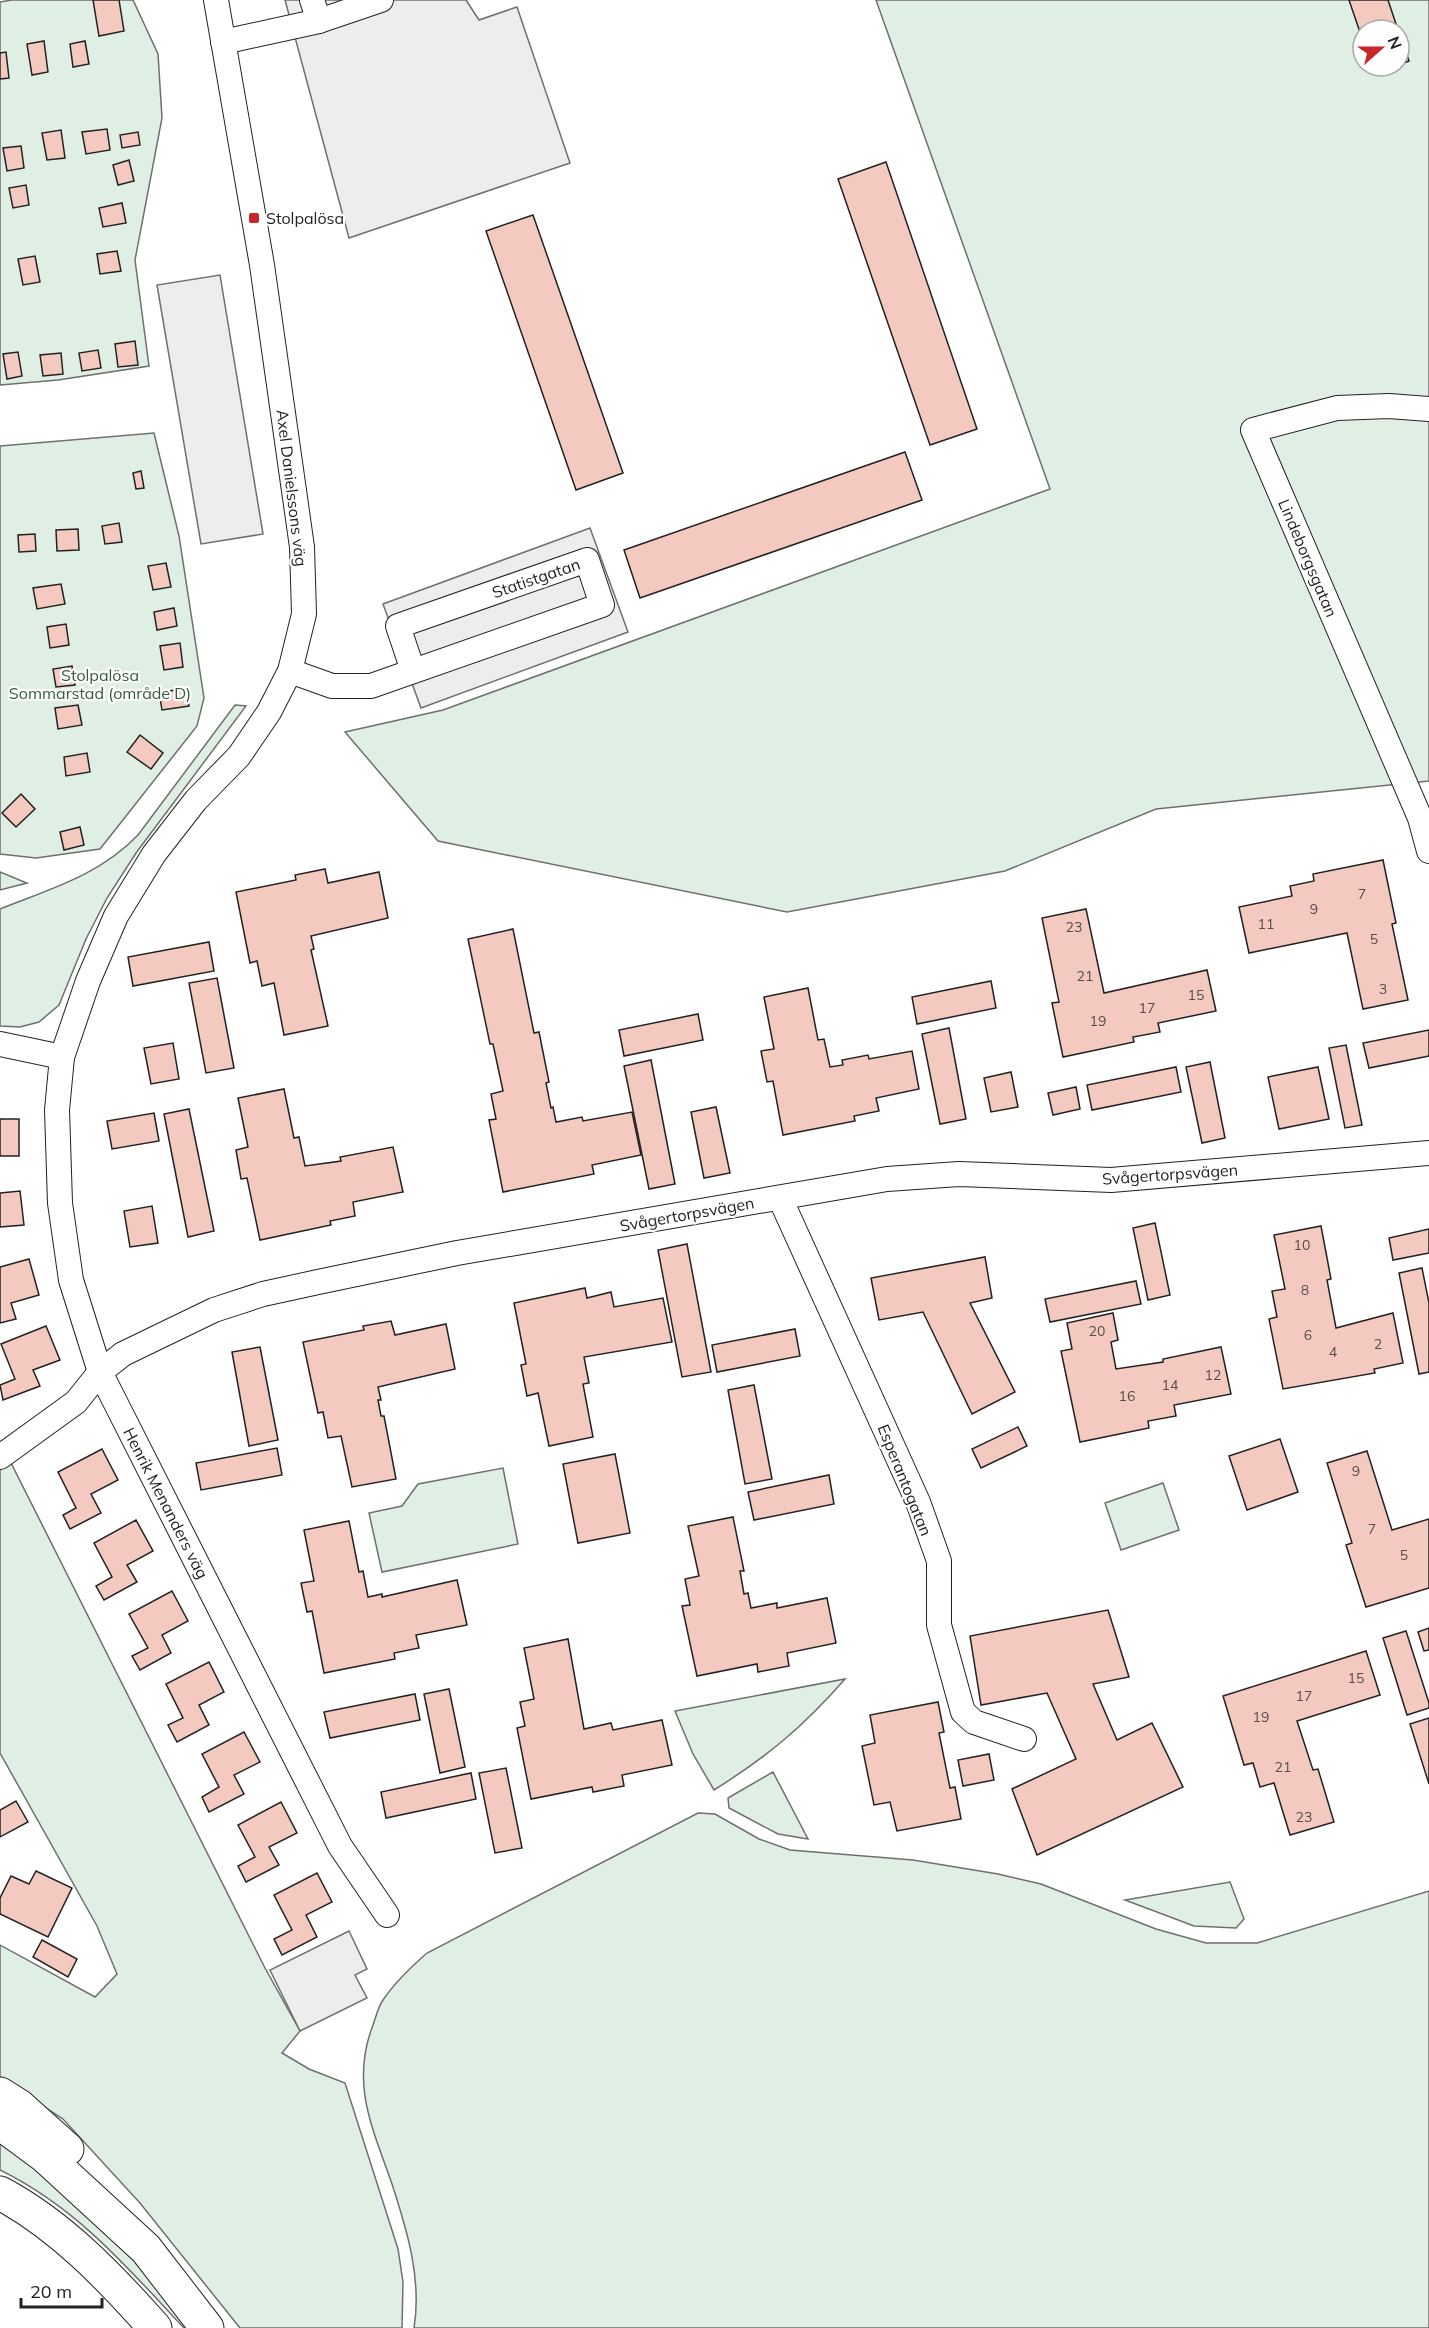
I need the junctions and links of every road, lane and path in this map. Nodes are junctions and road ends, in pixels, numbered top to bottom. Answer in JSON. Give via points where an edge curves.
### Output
{"nodes":[{"id":1,"x":216,"y":0,"type":"edge"},
{"id":2,"x":381,"y":0,"type":"edge"},
{"id":3,"x":316,"y":10,"type":"edge"},
{"id":4,"x":223,"y":42,"type":"junction"},
{"id":5,"x":1429,"y":409,"type":"edge"},
{"id":6,"x":414,"y":670,"type":"junction"},
{"id":7,"x":291,"y":671,"type":"junction"},
{"id":8,"x":1429,"y":851,"type":"edge"},
{"id":9,"x":0,"y":1044,"type":"edge"},
{"id":10,"x":63,"y":1057,"type":"junction"},
{"id":11,"x":1429,"y":1153,"type":"edge"},
{"id":12,"x":780,"y":1198,"type":"junction"},
{"id":13,"x":100,"y":1372,"type":"junction"},
{"id":14,"x":0,"y":1457,"type":"edge"},
{"id":15,"x":1024,"y":1739,"type":"dead end"},
{"id":16,"x":387,"y":1915,"type":"dead end"},
{"id":17,"x":0,"y":2094,"type":"edge"},
{"id":18,"x":0,"y":2123,"type":"edge"},
{"id":19,"x":0,"y":2193,"type":"edge"},
{"id":20,"x":146,"y":2249,"type":"junction"},
{"id":21,"x":155,"y":2328,"type":"edge"},
{"id":22,"x":207,"y":2328,"type":"edge"}],
"edges":[{"from":1,"to":4,"type":"street","name":"Axel Danielssons väg"},
{"from":2,"to":3,"type":"street"},
{"from":3,"to":4,"type":"street"},
{"from":4,"to":7,"type":"street","name":"Axel Danielssons väg","via":[[262,265],[302,547],[304,614]]},
{"from":5,"to":8,"type":"street","name":"Lindeborgsgatan","via":[[1389,405],[1337,408],[1253,430],[1420,818]]},
{"from":6,"to":6,"type":"street","name":"Statistgatan","via":[[603,604],[587,560],[398,626]]},
{"from":6,"to":7,"type":"street","name":"Statistgatan","via":[[371,686],[356,687],[332,686]]},
{"from":7,"to":10,"type":"street","name":"Axel Danielssons väg","via":[[239,756],[196,800],[154,854],[116,916],[88,981]]},
{"from":9,"to":10,"type":"street"},
{"from":10,"to":13,"type":"street","name":"Henrik Menanders väg","via":[[56,1152],[64,1246]]},
{"from":11,"to":12,"type":"street","name":"Svågertorpsvägen","via":[[1111,1180],[959,1174],[886,1179]]},
{"from":12,"to":13,"type":"street","name":"Svågertorpsvägen","via":[[457,1253],[263,1294],[163,1332]]},
{"from":12,"to":15,"type":"street","name":"Esperantogatan","via":[[918,1502],[939,1561],[939,1624],[963,1712],[974,1722]]},
{"from":13,"to":14,"type":"street","name":"Svågertorpsvägen","via":[[76,1402]]},
{"from":13,"to":16,"type":"street","name":"Henrik Menanders väg","via":[[340,1846]]},
{"from":17,"to":20,"type":"street","via":[[67,2148]]},
{"from":18,"to":20,"type":"street","via":[[46,2157]]},
{"from":19,"to":21,"type":"street","via":[[25,2206],[75,2246]]},
{"from":20,"to":22,"type":"street"}]}
